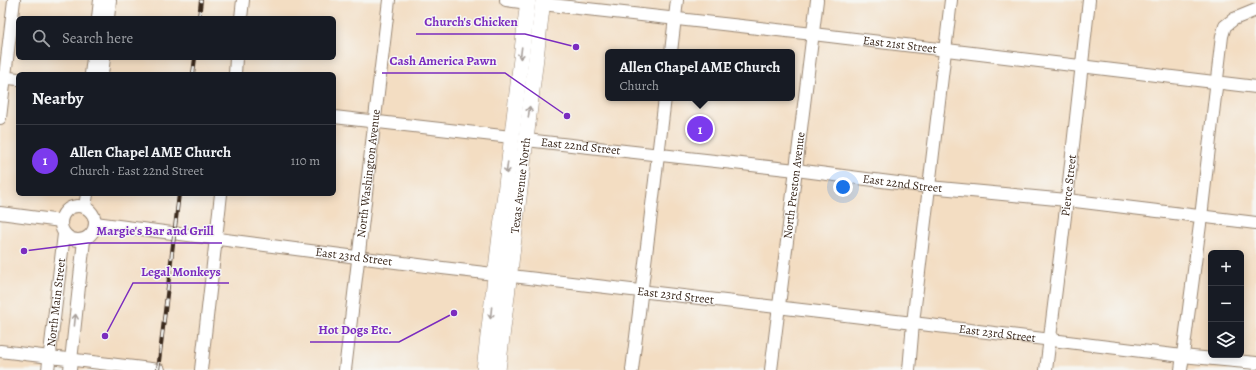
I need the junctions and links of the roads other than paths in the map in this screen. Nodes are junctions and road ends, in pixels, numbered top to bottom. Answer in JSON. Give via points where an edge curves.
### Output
{"nodes":[{"id":1,"x":14,"y":0,"type":"edge"},
{"id":2,"x":100,"y":0,"type":"edge"},
{"id":3,"x":110,"y":0,"type":"edge"},
{"id":4,"x":243,"y":0,"type":"edge"},
{"id":5,"x":389,"y":0,"type":"edge"},
{"id":6,"x":506,"y":0,"type":"edge"},
{"id":7,"x":677,"y":0,"type":"edge"},
{"id":8,"x":817,"y":0,"type":"edge"},
{"id":9,"x":951,"y":0,"type":"edge"},
{"id":10,"x":1089,"y":0,"type":"edge"},
{"id":11,"x":535,"y":2,"type":"edge"},
{"id":12,"x":1256,"y":10,"type":"edge"},
{"id":13,"x":98,"y":16,"type":"edge"},
{"id":14,"x":108,"y":16,"type":"edge"},
{"id":15,"x":241,"y":16,"type":"edge"},
{"id":16,"x":675,"y":19,"type":"junction"},
{"id":17,"x":814,"y":34,"type":"junction"},
{"id":18,"x":671,"y":49,"type":"edge"},
{"id":19,"x":946,"y":51,"type":"junction"},
{"id":20,"x":93,"y":60,"type":"edge"},
{"id":21,"x":104,"y":60,"type":"edge"},
{"id":22,"x":236,"y":60,"type":"edge"},
{"id":23,"x":1083,"y":67,"type":"junction"},
{"id":24,"x":92,"y":72,"type":"edge"},
{"id":25,"x":102,"y":72,"type":"edge"},
{"id":26,"x":235,"y":72,"type":"edge"},
{"id":27,"x":3,"y":78,"type":"edge"},
{"id":28,"x":16,"y":79,"type":"edge"},
{"id":29,"x":1218,"y":84,"type":"junction"},
{"id":30,"x":1256,"y":88,"type":"edge"},
{"id":31,"x":665,"y":101,"type":"edge"},
{"id":32,"x":336,"y":117,"type":"edge"},
{"id":33,"x":0,"y":118,"type":"edge"},
{"id":34,"x":374,"y":121,"type":"junction"},
{"id":35,"x":518,"y":138,"type":"junction"},
{"id":36,"x":659,"y":155,"type":"junction"},
{"id":37,"x":796,"y":170,"type":"junction"},
{"id":38,"x":929,"y":187,"type":"junction"},
{"id":39,"x":221,"y":196,"type":"edge"},
{"id":40,"x":1067,"y":200,"type":"junction"},
{"id":41,"x":79,"y":202,"type":"edge"},
{"id":42,"x":0,"y":213,"type":"edge"},
{"id":43,"x":1201,"y":217,"type":"junction"},
{"id":44,"x":61,"y":221,"type":"junction"},
{"id":45,"x":95,"y":223,"type":"junction"},
{"id":46,"x":1256,"y":224,"type":"edge"},
{"id":47,"x":64,"y":234,"type":"junction"},
{"id":48,"x":216,"y":239,"type":"junction"},
{"id":49,"x":84,"y":240,"type":"junction"},
{"id":50,"x":358,"y":257,"type":"junction"},
{"id":51,"x":502,"y":275,"type":"junction"},
{"id":52,"x":641,"y":291,"type":"junction"},
{"id":53,"x":778,"y":307,"type":"junction"},
{"id":54,"x":913,"y":323,"type":"junction"},
{"id":55,"x":1049,"y":340,"type":"junction"},
{"id":56,"x":0,"y":351,"type":"edge"},
{"id":57,"x":49,"y":356,"type":"junction"},
{"id":58,"x":1182,"y":356,"type":"junction"},
{"id":59,"x":1256,"y":363,"type":"edge"},
{"id":60,"x":70,"y":364,"type":"edge"},
{"id":61,"x":48,"y":370,"type":"edge"},
{"id":62,"x":159,"y":370,"type":"edge"},
{"id":63,"x":201,"y":370,"type":"edge"},
{"id":64,"x":345,"y":370,"type":"edge"},
{"id":65,"x":484,"y":370,"type":"edge"},
{"id":66,"x":498,"y":370,"type":"edge"},
{"id":67,"x":632,"y":370,"type":"edge"},
{"id":68,"x":771,"y":370,"type":"edge"},
{"id":69,"x":909,"y":370,"type":"edge"},
{"id":70,"x":1046,"y":370,"type":"edge"},
{"id":71,"x":1181,"y":370,"type":"edge"}],
"edges":[{"from":1,"to":27,"type":"street"},
{"from":2,"to":13,"type":"street"},
{"from":3,"to":14,"type":"street"},
{"from":4,"to":15,"type":"street"},
{"from":5,"to":34,"type":"street","name":"North Washington Avenue"},
{"from":6,"to":11,"type":"street","name":"East 21st Street"},
{"from":7,"to":16,"type":"street"},
{"from":8,"to":17,"type":"street","name":"North Preston Avenue"},
{"from":9,"to":19,"type":"street"},
{"from":10,"to":23,"type":"street","name":"Pierce Street"},
{"from":11,"to":16,"type":"street","name":"East 21st Street"},
{"from":11,"to":35,"type":"main road","name":"Texas Avenue North"},
{"from":12,"to":29,"type":"street","via":[[1234,19],[1225,26]]},
{"from":16,"to":17,"type":"street","name":"East 21st Street"},
{"from":16,"to":18,"type":"street"},
{"from":17,"to":19,"type":"street","name":"East 21st Street"},
{"from":17,"to":37,"type":"street","name":"North Preston Avenue"},
{"from":19,"to":23,"type":"street","name":"East 21st Street"},
{"from":19,"to":38,"type":"street"},
{"from":20,"to":24,"type":"street"},
{"from":21,"to":25,"type":"street"},
{"from":22,"to":26,"type":"street"},
{"from":23,"to":29,"type":"street","name":"East 21st Street"},
{"from":23,"to":40,"type":"street","name":"Pierce Street"},
{"from":27,"to":28,"type":"street"},
{"from":27,"to":33,"type":"street"},
{"from":29,"to":30,"type":"street","name":"East 21st Street"},
{"from":29,"to":43,"type":"street"},
{"from":31,"to":36,"type":"street"},
{"from":32,"to":34,"type":"street","name":"East 22nd Street"},
{"from":34,"to":35,"type":"street","name":"East 22nd Street"},
{"from":34,"to":50,"type":"street","name":"North Washington Avenue"},
{"from":35,"to":36,"type":"street","name":"East 22nd Street"},
{"from":35,"to":51,"type":"main road","name":"Texas Avenue North"},
{"from":36,"to":37,"type":"street","name":"East 22nd Street"},
{"from":36,"to":52,"type":"street"},
{"from":37,"to":38,"type":"street","name":"East 22nd Street"},
{"from":37,"to":53,"type":"street","name":"North Preston Avenue"},
{"from":38,"to":40,"type":"street","name":"East 22nd Street"},
{"from":38,"to":54,"type":"street"},
{"from":39,"to":48,"type":"street"},
{"from":40,"to":43,"type":"street","name":"East 22nd Street"},
{"from":40,"to":55,"type":"street","name":"Pierce Street"},
{"from":41,"to":44,"type":"street","via":[[66,211]]},
{"from":41,"to":45,"type":"street","via":[[93,215]]},
{"from":42,"to":44,"type":"street"},
{"from":43,"to":46,"type":"street","name":"East 22nd Street"},
{"from":43,"to":58,"type":"street"},
{"from":44,"to":47,"type":"street"},
{"from":45,"to":48,"type":"street","name":"East 23rd Street"},
{"from":45,"to":49,"type":"street","via":[[92,234]]},
{"from":47,"to":49,"type":"street","via":[[73,240]]},
{"from":47,"to":57,"type":"street","name":"North Main Street"},
{"from":48,"to":50,"type":"street","name":"East 23rd Street"},
{"from":48,"to":63,"type":"street"},
{"from":60,"to":49,"type":"street","name":"North Main Street","one_way":true},
{"from":50,"to":51,"type":"street","name":"East 23rd Street"},
{"from":50,"to":64,"type":"street","name":"North Washington Avenue"},
{"from":51,"to":52,"type":"street","name":"East 23rd Street"},
{"from":51,"to":65,"type":"main road","name":"Texas Avenue North","one_way":true},
{"from":51,"to":66,"type":"main road","name":"Texas Avenue North"},
{"from":52,"to":53,"type":"street","name":"East 23rd Street"},
{"from":52,"to":67,"type":"street"},
{"from":53,"to":54,"type":"street","name":"East 23rd Street"},
{"from":53,"to":68,"type":"street","name":"North Preston Avenue"},
{"from":54,"to":55,"type":"street","name":"East 23rd Street"},
{"from":54,"to":69,"type":"street"},
{"from":55,"to":58,"type":"street","name":"East 23rd Street"},
{"from":55,"to":70,"type":"street","name":"Pierce Street"},
{"from":56,"to":57,"type":"street"},
{"from":57,"to":60,"type":"street"},
{"from":57,"to":61,"type":"street","name":"North Main Street"},
{"from":58,"to":59,"type":"street","name":"East 23rd Street"},
{"from":58,"to":71,"type":"street"},
{"from":60,"to":62,"type":"street"}]}
